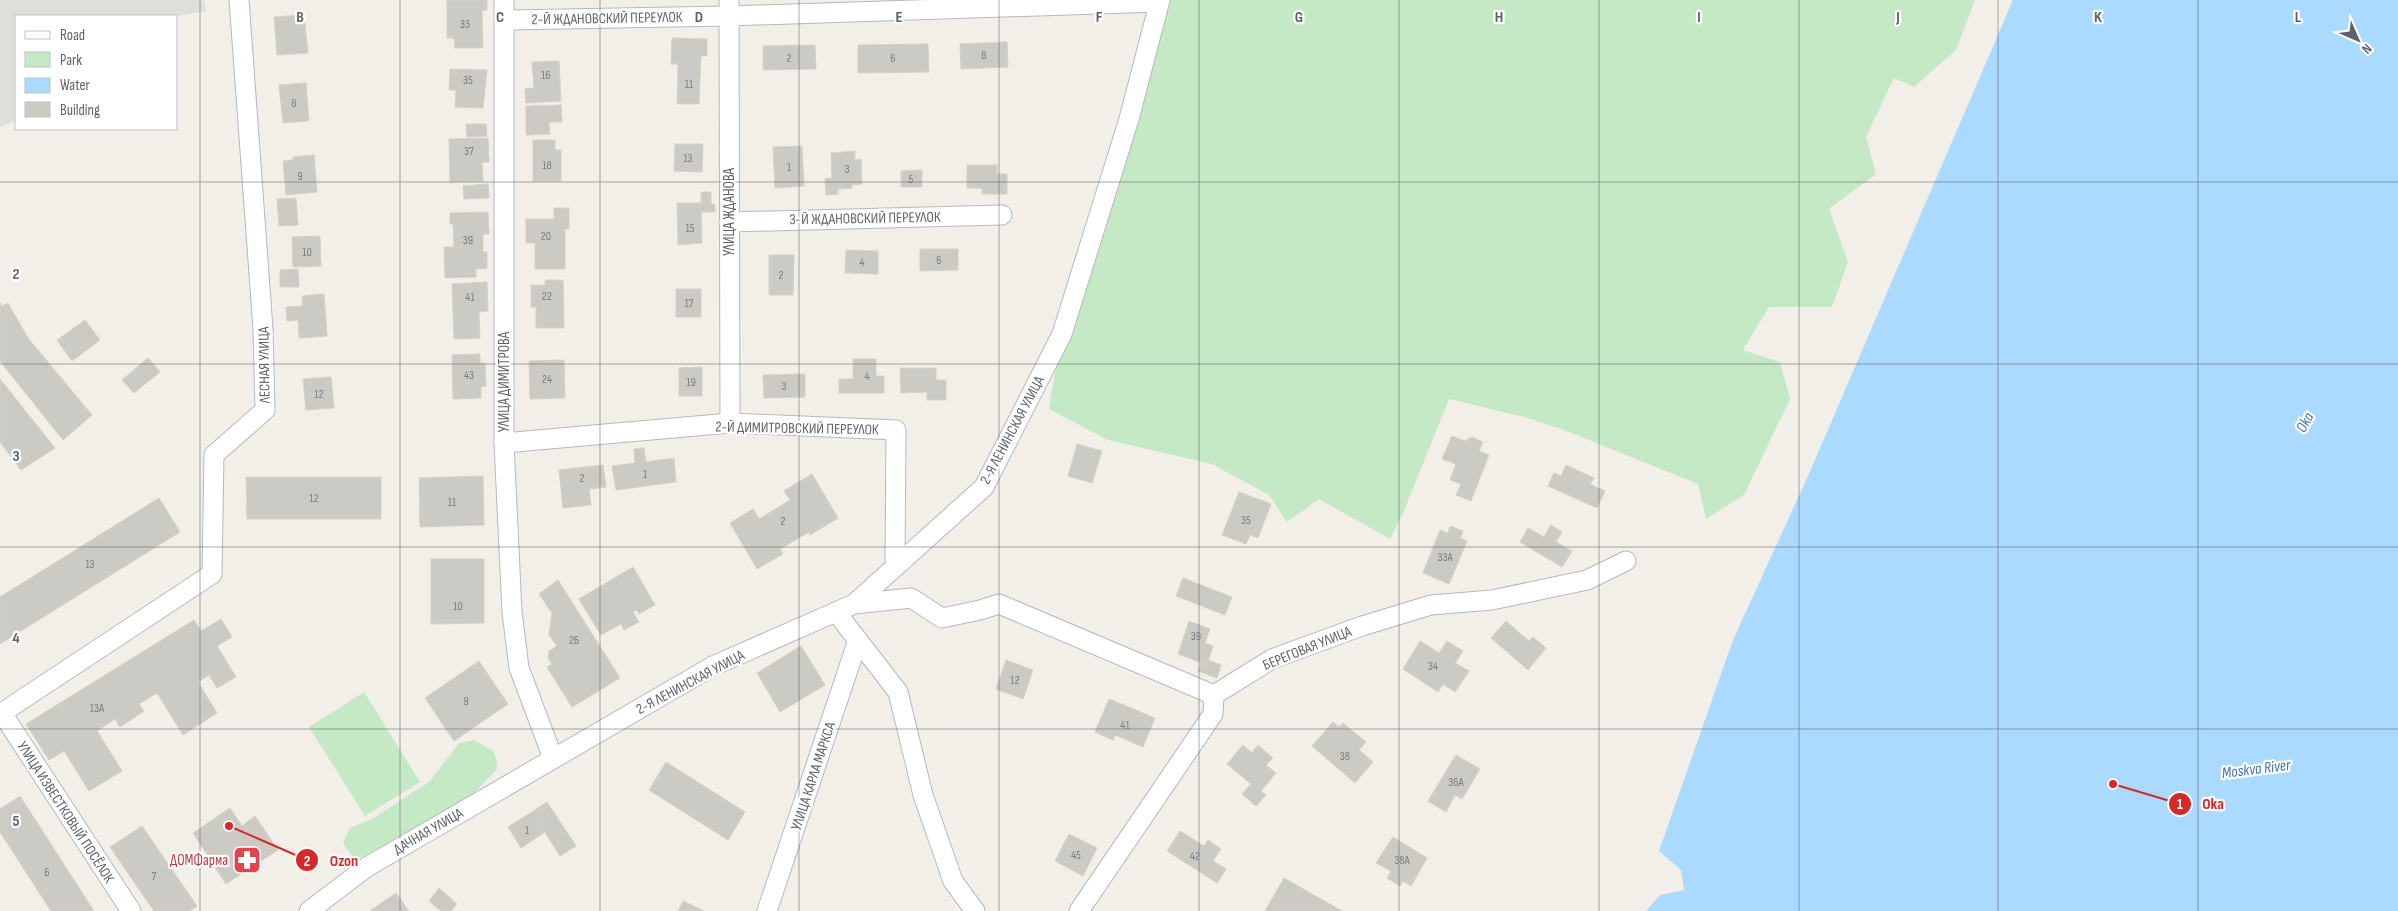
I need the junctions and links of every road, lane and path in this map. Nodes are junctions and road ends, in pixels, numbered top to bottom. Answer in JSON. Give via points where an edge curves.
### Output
{"nodes":[{"id":1,"x":239,"y":0,"type":"edge"},
{"id":2,"x":504,"y":0,"type":"edge"},
{"id":3,"x":1160,"y":1,"type":"edge"},
{"id":4,"x":729,"y":8,"type":"edge"},
{"id":5,"x":505,"y":20,"type":"junction"},
{"id":6,"x":1002,"y":215,"type":"dead end"},
{"id":7,"x":729,"y":222,"type":"junction"},
{"id":8,"x":730,"y":424,"type":"junction"},
{"id":9,"x":504,"y":443,"type":"junction"},
{"id":10,"x":1626,"y":561,"type":"dead end"},
{"id":11,"x":895,"y":566,"type":"junction"},
{"id":12,"x":854,"y":604,"type":"junction"},
{"id":13,"x":836,"y":612,"type":"junction"},
{"id":14,"x":858,"y":640,"type":"junction"},
{"id":15,"x":1214,"y":695,"type":"junction"},
{"id":16,"x":1,"y":714,"type":"edge"},
{"id":17,"x":553,"y":758,"type":"junction"},
{"id":18,"x":131,"y":911,"type":"edge"},
{"id":19,"x":309,"y":911,"type":"edge"},
{"id":20,"x":768,"y":911,"type":"edge"},
{"id":21,"x":975,"y":911,"type":"edge"},
{"id":22,"x":1078,"y":911,"type":"edge"}],
"edges":[{"from":1,"to":16,"type":"street","name":"ЛЕСНАЯ УЛИЦА","via":[[264,329],[265,410],[214,455],[212,574]]},
{"from":2,"to":5,"type":"street","name":"УЛИЦА ДИМИТРОВА"},
{"from":3,"to":4,"type":"street","name":"2-Й ЖДАНОВСКИЙ ПЕРЕУЛОК"},
{"from":3,"to":11,"type":"street","name":"2-Я ЛЕНИНСКАЯ УЛИЦА","via":[[1129,119],[1062,334],[984,487]]},
{"from":4,"to":5,"type":"street","name":"2-Й ЖДАНОВСКИЙ ПЕРЕУЛОК"},
{"from":4,"to":7,"type":"street","name":"УЛИЦА ЖДАНОВА"},
{"from":5,"to":9,"type":"street","name":"УЛИЦА ДИМИТРОВА"},
{"from":6,"to":7,"type":"street","name":"3-Й ЖДАНОВСКИЙ ПЕРЕУЛОК"},
{"from":7,"to":8,"type":"street","name":"УЛИЦА ЖДАНОВА"},
{"from":8,"to":9,"type":"street","name":"2-Й ДИМИТРОВСКИЙ ПЕРЕУЛОК"},
{"from":8,"to":11,"type":"street","name":"2-Й ДИМИТРОВСКИЙ ПЕРЕУЛОК","via":[[896,430]]},
{"from":9,"to":17,"type":"street","name":"УЛИЦА ДИМИТРОВА","via":[[512,612],[520,668]]},
{"from":10,"to":15,"type":"street","name":"БЕРЕГОВАЯ УЛИЦА","via":[[1588,580],[1492,600],[1431,605],[1362,626],[1272,659]]},
{"from":11,"to":12,"type":"street","name":"2-Я ЛЕНИНСКАЯ УЛИЦА"},
{"from":12,"to":13,"type":"street","name":"2-Я ЛЕНИНСКАЯ УЛИЦА"},
{"from":12,"to":15,"type":"street","via":[[911,598],[942,618],[999,604]]},
{"from":13,"to":14,"type":"street"},
{"from":13,"to":17,"type":"street","name":"2-Я ЛЕНИНСКАЯ УЛИЦА","via":[[714,666]]},
{"from":14,"to":20,"type":"street","name":"УЛИЦА КАРЛА МАРКСА"},
{"from":14,"to":21,"type":"street","via":[[898,692],[923,795],[953,881]]},
{"from":15,"to":22,"type":"street","via":[[1213,714]]},
{"from":16,"to":18,"type":"street","name":"УЛИЦА ИЗВЕСТКОВЫЙ ПОСЁЛОК"},
{"from":17,"to":19,"type":"street","name":"ДАЧНАЯ УЛИЦА","via":[[367,866]]}]}
